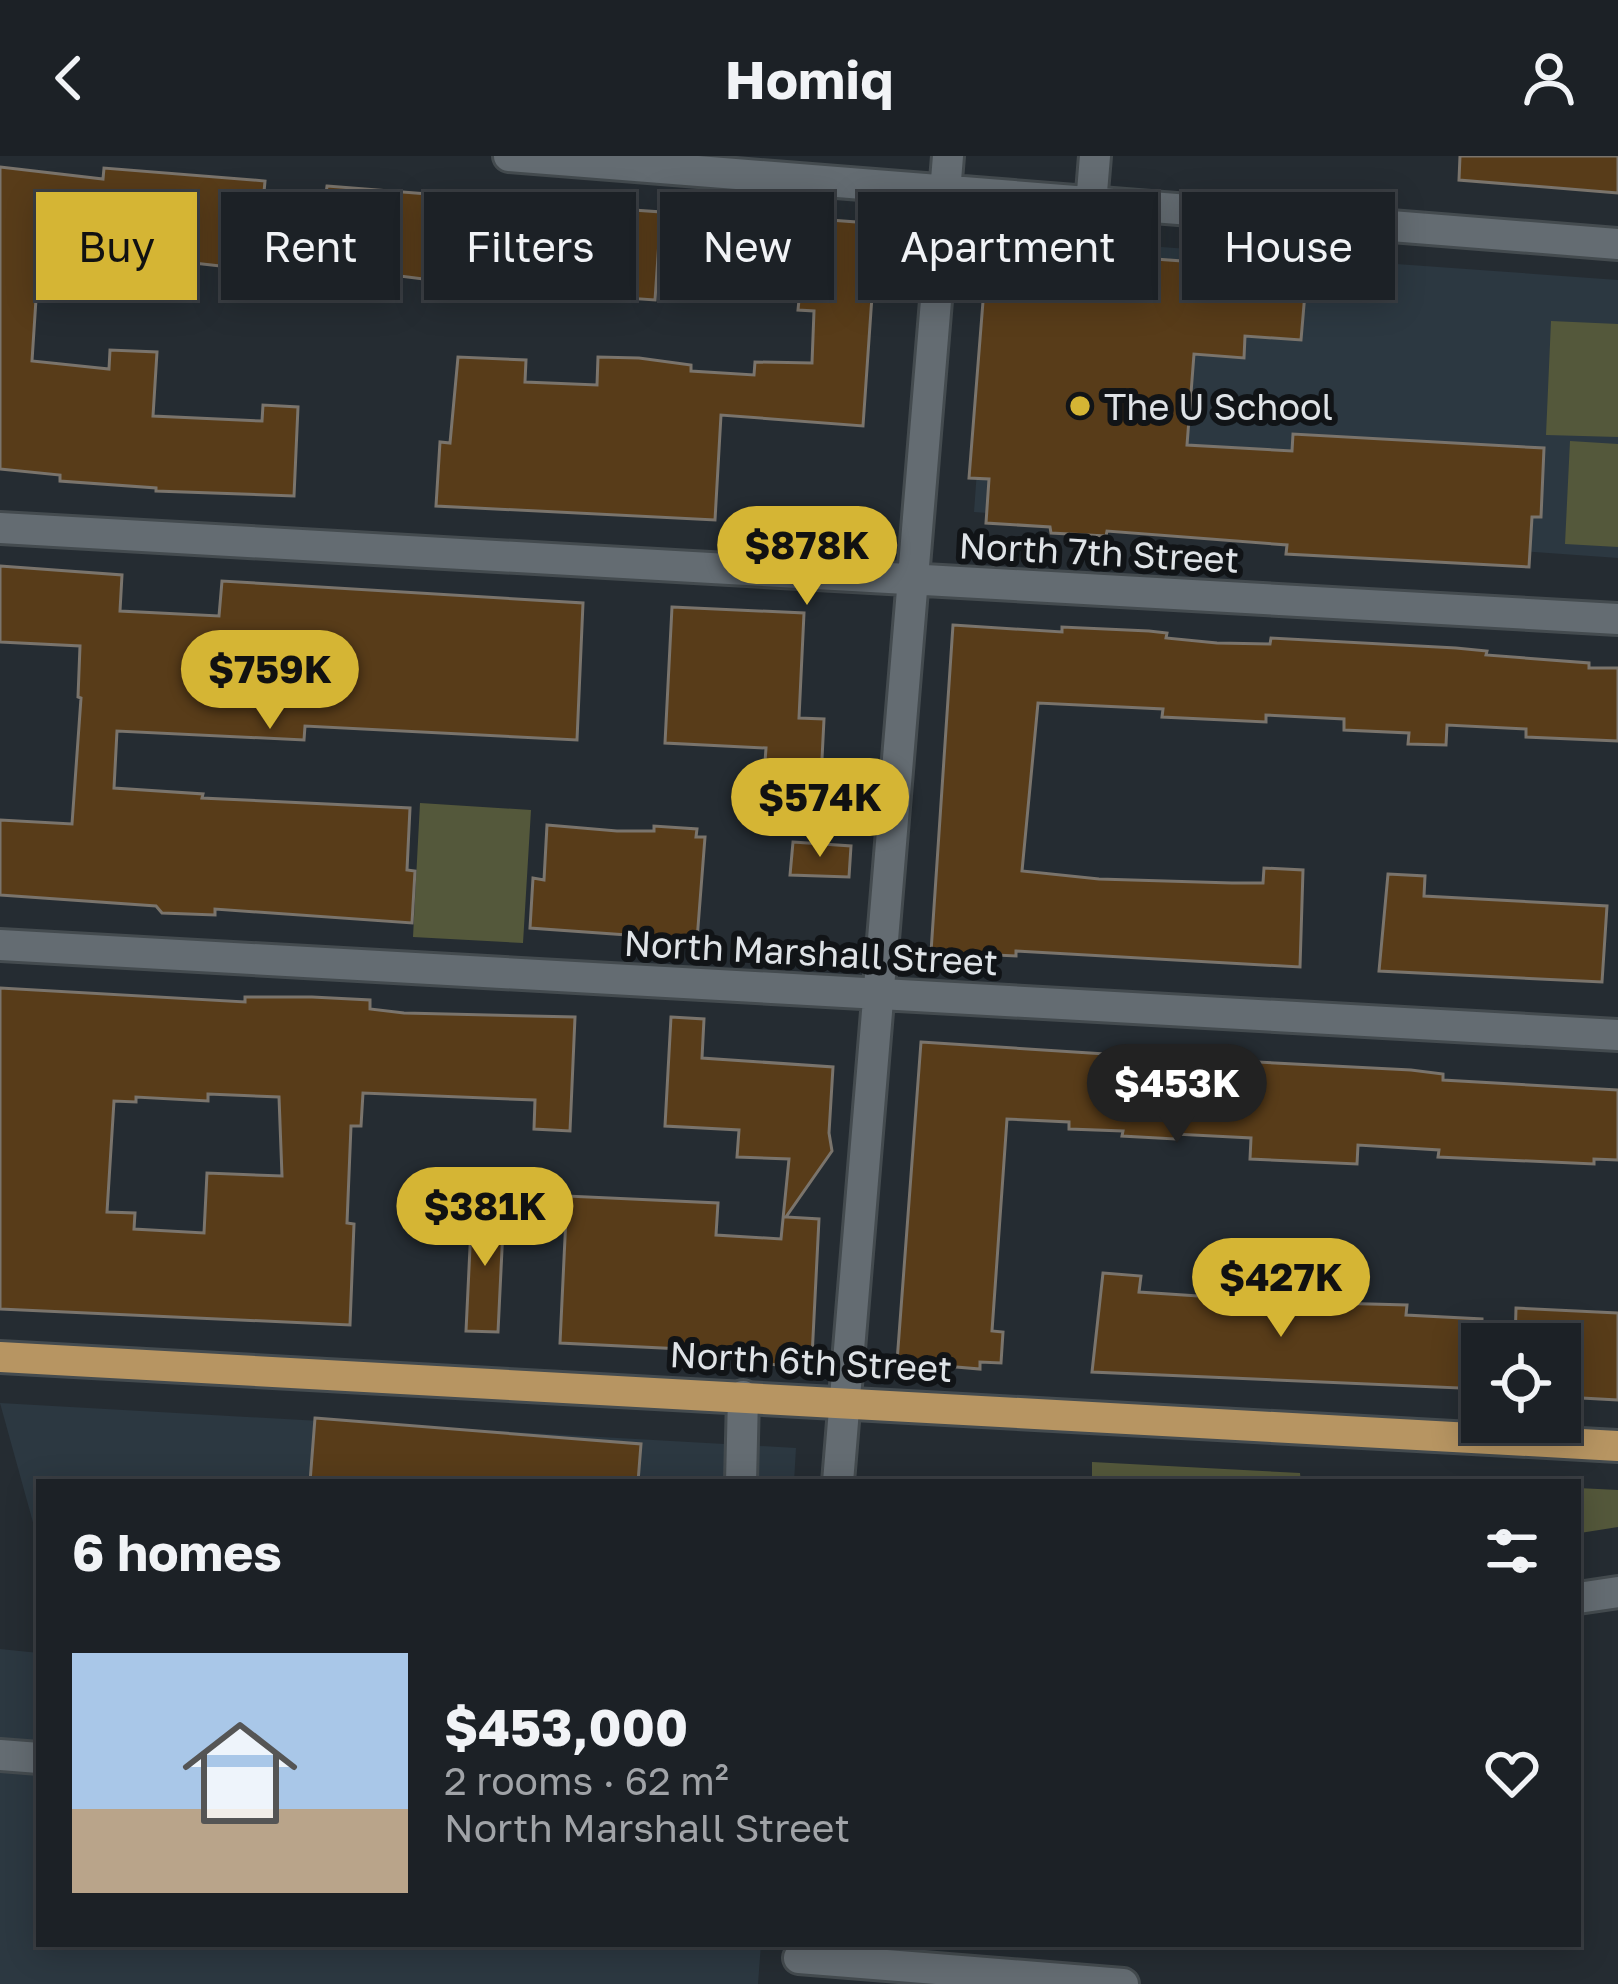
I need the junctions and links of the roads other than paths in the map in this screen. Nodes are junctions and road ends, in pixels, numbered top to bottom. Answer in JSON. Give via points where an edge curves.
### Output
{"nodes":[{"id":1,"x":509,"y":156,"type":"edge"},
{"id":2,"x":948,"y":156,"type":"edge"},
{"id":3,"x":1095,"y":156,"type":"edge"},
{"id":4,"x":933,"y":192,"type":"edge"},
{"id":5,"x":945,"y":192,"type":"edge"},
{"id":6,"x":1092,"y":192,"type":"edge"},
{"id":7,"x":1158,"y":209,"type":"edge"},
{"id":8,"x":1618,"y":244,"type":"edge"},
{"id":9,"x":936,"y":300,"type":"edge"},
{"id":10,"x":0,"y":528,"type":"edge"},
{"id":11,"x":913,"y":581,"type":"junction"},
{"id":12,"x":1618,"y":619,"type":"edge"},
{"id":13,"x":0,"y":945,"type":"edge"},
{"id":14,"x":879,"y":995,"type":"junction"},
{"id":15,"x":1618,"y":1035,"type":"edge"},
{"id":16,"x":0,"y":1357,"type":"edge"},
{"id":17,"x":743,"y":1396,"type":"junction"},
{"id":18,"x":845,"y":1402,"type":"junction"},
{"id":19,"x":1618,"y":1446,"type":"edge"},
{"id":20,"x":741,"y":1479,"type":"edge"},
{"id":21,"x":838,"y":1479,"type":"edge"},
{"id":22,"x":1618,"y":1592,"type":"edge"},
{"id":23,"x":1581,"y":1598,"type":"edge"},
{"id":24,"x":0,"y":1755,"type":"edge"},
{"id":25,"x":36,"y":1758,"type":"edge"},
{"id":26,"x":798,"y":1962,"type":"edge"},
{"id":27,"x":1123,"y":1984,"type":"edge"}],
"edges":[{"from":1,"to":4,"type":"street"},
{"from":2,"to":5,"type":"street"},
{"from":3,"to":6,"type":"street"},
{"from":7,"to":8,"type":"street"},
{"from":9,"to":11,"type":"street"},
{"from":10,"to":11,"type":"street","name":"North 7th Street"},
{"from":11,"to":12,"type":"street","name":"North 7th Street"},
{"from":11,"to":14,"type":"street"},
{"from":13,"to":14,"type":"street","name":"North Marshall Street"},
{"from":14,"to":15,"type":"street","name":"North Marshall Street"},
{"from":14,"to":18,"type":"street"},
{"from":16,"to":17,"type":"main road","name":"North 6th Street"},
{"from":17,"to":18,"type":"main road","name":"North 6th Street"},
{"from":17,"to":20,"type":"street"},
{"from":18,"to":19,"type":"main road","name":"North 6th Street"},
{"from":18,"to":21,"type":"street"},
{"from":22,"to":23,"type":"street"},
{"from":24,"to":25,"type":"street"},
{"from":26,"to":27,"type":"street"}]}
